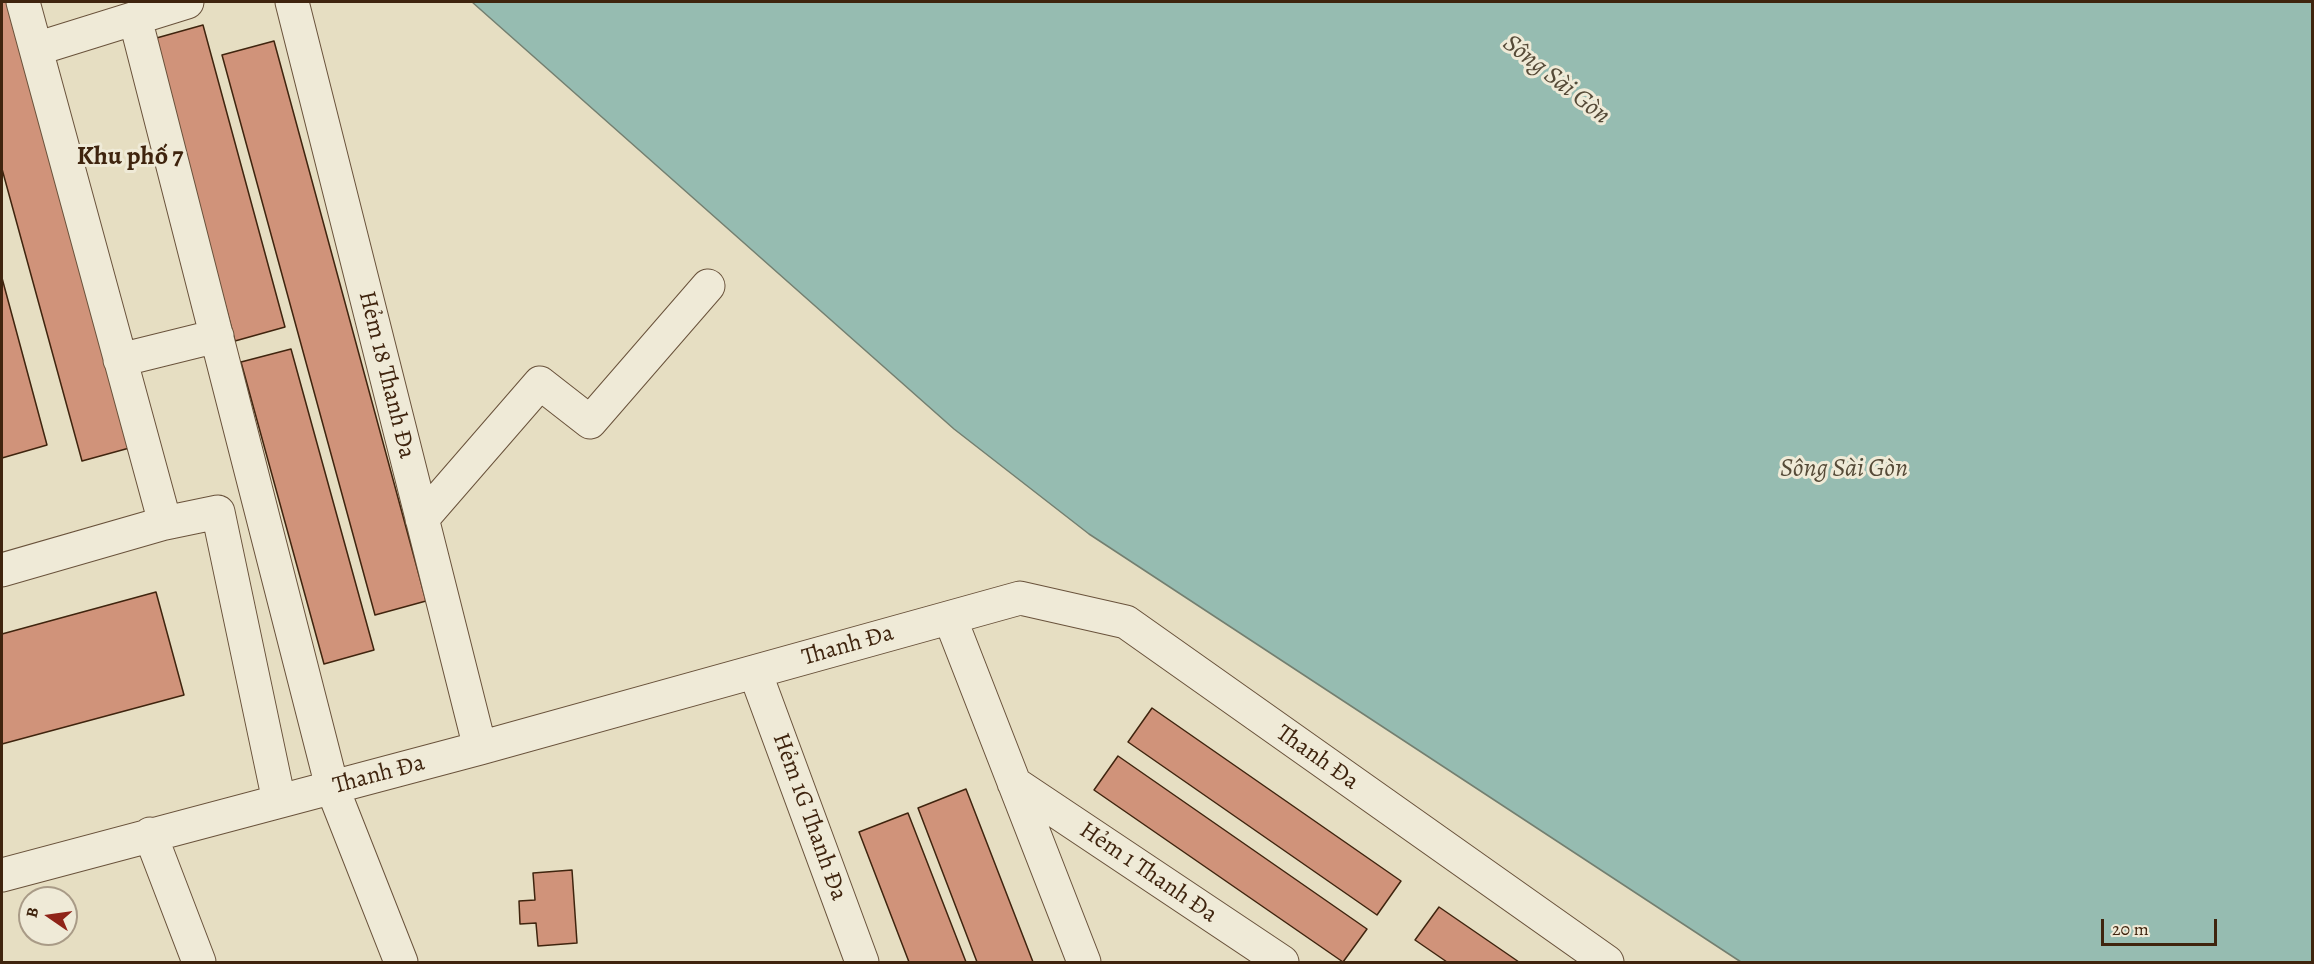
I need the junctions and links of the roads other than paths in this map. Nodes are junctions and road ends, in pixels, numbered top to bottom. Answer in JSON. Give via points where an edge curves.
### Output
{"nodes":[{"id":1,"x":23,"y":2,"type":"edge"},
{"id":2,"x":187,"y":2,"type":"edge"},
{"id":3,"x":292,"y":2,"type":"edge"},
{"id":4,"x":135,"y":18,"type":"junction"},
{"id":5,"x":36,"y":49,"type":"junction"},
{"id":6,"x":708,"y":286,"type":"dead end"},
{"id":7,"x":217,"y":336,"type":"junction"},
{"id":8,"x":120,"y":360,"type":"junction"},
{"id":9,"x":422,"y":519,"type":"junction"},
{"id":10,"x":165,"y":524,"type":"junction"},
{"id":11,"x":2,"y":570,"type":"edge"},
{"id":12,"x":950,"y":618,"type":"junction"},
{"id":13,"x":755,"y":672,"type":"junction"},
{"id":14,"x":480,"y":748,"type":"junction"},
{"id":15,"x":1014,"y":783,"type":"junction"},
{"id":16,"x":332,"y":787,"type":"junction"},
{"id":17,"x":279,"y":801,"type":"junction"},
{"id":18,"x":150,"y":834,"type":"junction"},
{"id":19,"x":2,"y":875,"type":"edge"},
{"id":20,"x":199,"y":963,"type":"edge"},
{"id":21,"x":401,"y":963,"type":"edge"},
{"id":22,"x":862,"y":963,"type":"edge"},
{"id":23,"x":1084,"y":963,"type":"edge"},
{"id":24,"x":1281,"y":963,"type":"edge"},
{"id":25,"x":1606,"y":963,"type":"edge"}],
"edges":[{"from":1,"to":5,"type":"street"},
{"from":2,"to":4,"type":"street"},
{"from":3,"to":9,"type":"street","name":"Hẻm 18 Thanh Đa"},
{"from":4,"to":5,"type":"street"},
{"from":4,"to":7,"type":"street"},
{"from":5,"to":8,"type":"street"},
{"from":6,"to":9,"type":"street","via":[[590,422],[540,383]]},
{"from":7,"to":8,"type":"street"},
{"from":7,"to":16,"type":"street"},
{"from":8,"to":10,"type":"street"},
{"from":9,"to":14,"type":"street","name":"Hẻm 18 Thanh Đa"},
{"from":10,"to":11,"type":"street"},
{"from":10,"to":17,"type":"street","via":[[218,512]]},
{"from":12,"to":13,"type":"street","name":"Thanh Đa"},
{"from":12,"to":15,"type":"street","name":"Hẻm 1 Thanh Đa"},
{"from":12,"to":25,"type":"street","name":"Thanh Đa","via":[[1020,598],[1126,622]]},
{"from":13,"to":14,"type":"street","name":"Thanh Đa"},
{"from":13,"to":22,"type":"street","name":"Hẻm 1G Thanh Đa"},
{"from":14,"to":16,"type":"street","name":"Thanh Đa"},
{"from":15,"to":23,"type":"street","name":"Hẻm 1 Thanh Đa"},
{"from":15,"to":24,"type":"street","name":"Hẻm 1 Thanh Đa"},
{"from":16,"to":17,"type":"street","name":"Thanh Đa"},
{"from":16,"to":21,"type":"street"},
{"from":17,"to":18,"type":"street","name":"Thanh Đa"},
{"from":18,"to":19,"type":"street","name":"Thanh Đa"},
{"from":18,"to":20,"type":"street"}]}
